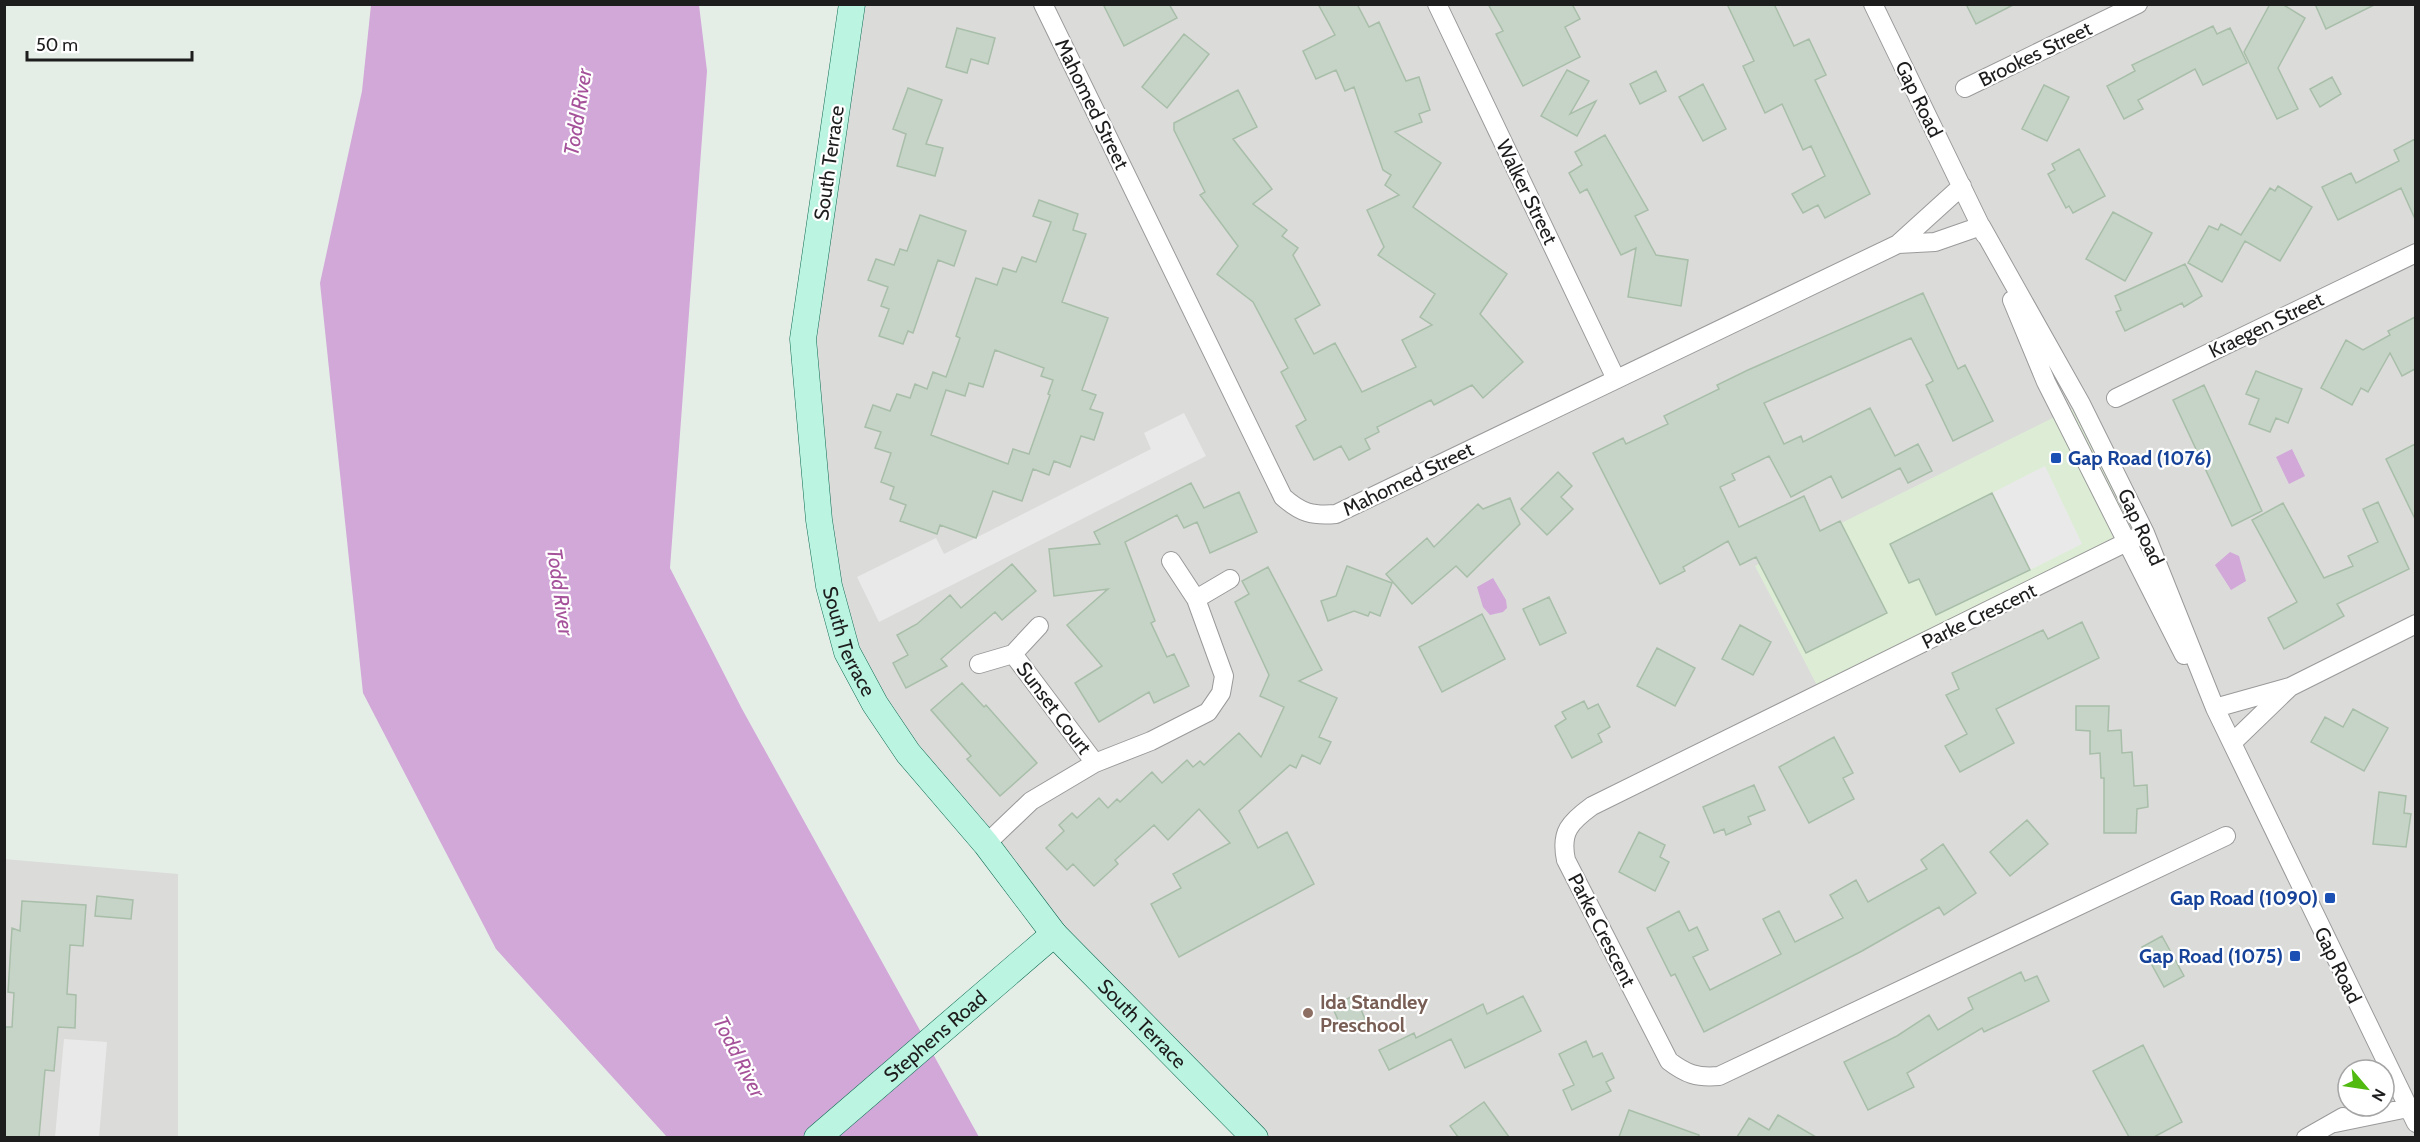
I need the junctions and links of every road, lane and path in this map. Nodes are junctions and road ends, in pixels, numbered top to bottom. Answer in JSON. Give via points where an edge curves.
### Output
{"nodes":[{"id":1,"x":1043,"y":4,"type":"edge"},
{"id":2,"x":1437,"y":4,"type":"edge"},
{"id":3,"x":1873,"y":4,"type":"edge"},
{"id":4,"x":2138,"y":4,"type":"edge"},
{"id":5,"x":853,"y":5,"type":"edge"},
{"id":6,"x":1965,"y":88,"type":"dead end"},
{"id":7,"x":1962,"y":186,"type":"junction"},
{"id":8,"x":1924,"y":220,"type":"junction"},
{"id":9,"x":1981,"y":226,"type":"junction"},
{"id":10,"x":1935,"y":242,"type":"junction"},
{"id":11,"x":1898,"y":244,"type":"junction"},
{"id":12,"x":2415,"y":252,"type":"edge"},
{"id":13,"x":1616,"y":379,"type":"junction"},
{"id":14,"x":2116,"y":398,"type":"dead end"},
{"id":15,"x":2145,"y":533,"type":"junction"},
{"id":16,"x":2126,"y":543,"type":"junction"},
{"id":17,"x":1171,"y":561,"type":"dead end"},
{"id":18,"x":1230,"y":579,"type":"dead end"},
{"id":19,"x":1196,"y":600,"type":"junction"},
{"id":20,"x":2415,"y":624,"type":"edge"},
{"id":21,"x":1039,"y":626,"type":"dead end"},
{"id":22,"x":1013,"y":654,"type":"junction"},
{"id":23,"x":979,"y":664,"type":"dead end"},
{"id":24,"x":2290,"y":687,"type":"junction"},
{"id":25,"x":2216,"y":708,"type":"junction"},
{"id":26,"x":2232,"y":743,"type":"junction"},
{"id":27,"x":1095,"y":763,"type":"junction"},
{"id":28,"x":2226,"y":836,"type":"dead end"},
{"id":29,"x":986,"y":844,"type":"junction"},
{"id":30,"x":1054,"y":934,"type":"junction"},
{"id":31,"x":2377,"y":1058,"type":"edge"},
{"id":32,"x":2396,"y":1093,"type":"edge"},
{"id":33,"x":2396,"y":1114,"type":"edge"},
{"id":34,"x":2412,"y":1116,"type":"edge"},
{"id":35,"x":2344,"y":1118,"type":"edge"},
{"id":36,"x":817,"y":1137,"type":"edge"},
{"id":37,"x":1255,"y":1137,"type":"edge"},
{"id":38,"x":2306,"y":1137,"type":"edge"}],
"edges":[{"from":1,"to":13,"type":"street","name":"Mahomed Street","via":[[1283,497],[1299,511],[1317,516],[1336,514]]},
{"from":2,"to":13,"type":"street","name":"Walker Street"},
{"from":3,"to":7,"type":"street","name":"Gap Road"},
{"from":4,"to":6,"type":"street","name":"Brookes Street"},
{"from":5,"to":29,"type":"street","name":"South Terrace","via":[[803,339],[810,435],[829,586],[847,652],[875,704],[908,753]]},
{"from":7,"to":8,"type":"street","name":"Mahomed Street"},
{"from":7,"to":9,"type":"street","name":"Gap Road"},
{"from":8,"to":10,"type":"street"},
{"from":8,"to":11,"type":"street","name":"Mahomed Street"},
{"from":9,"to":10,"type":"street","name":"Mahomed Street"},
{"from":9,"to":15,"type":"street","name":"Gap Road","via":[[2081,404]]},
{"from":9,"to":16,"type":"street","name":"Gap Road","via":[[2046,382]]},
{"from":10,"to":11,"type":"street","name":"Mahomed Street"},
{"from":11,"to":13,"type":"street","name":"Mahomed Street"},
{"from":12,"to":14,"type":"street","name":"Kraegen Street"},
{"from":15,"to":16,"type":"street","name":"Parke Crescent"},
{"from":15,"to":25,"type":"street","name":"Gap Road"},
{"from":16,"to":25,"type":"street","name":"Gap Road","via":[[2175,640]]},
{"from":16,"to":28,"type":"street","name":"Parke Crescent","via":[[1592,806],[1575,818],[1567,830],[1563,845],[1566,860],[1669,1060],[1686,1074],[1700,1078],[1719,1076]]},
{"from":17,"to":19,"type":"street","name":"Sunset Court"},
{"from":18,"to":19,"type":"street"},
{"from":19,"to":27,"type":"street","name":"Sunset Court","via":[[1224,676],[1221,693],[1208,712]]},
{"from":20,"to":24,"type":"street"},
{"from":21,"to":22,"type":"street","name":"Sunset Court"},
{"from":22,"to":23,"type":"street","name":"Sunset Court"},
{"from":22,"to":27,"type":"street","name":"Sunset Court"},
{"from":24,"to":25,"type":"street"},
{"from":24,"to":26,"type":"street"},
{"from":25,"to":26,"type":"street","name":"Gap Road"},
{"from":26,"to":31,"type":"street","name":"Gap Road"},
{"from":27,"to":29,"type":"street","name":"Sunset Court","via":[[1031,801]]},
{"from":29,"to":30,"type":"street","name":"South Terrace"},
{"from":30,"to":36,"type":"street","name":"Stephens Road"},
{"from":30,"to":37,"type":"street","name":"South Terrace"},
{"from":32,"to":34,"type":"street","name":"Gap Road"},
{"from":33,"to":34,"type":"street"},
{"from":35,"to":38,"type":"street"}]}
